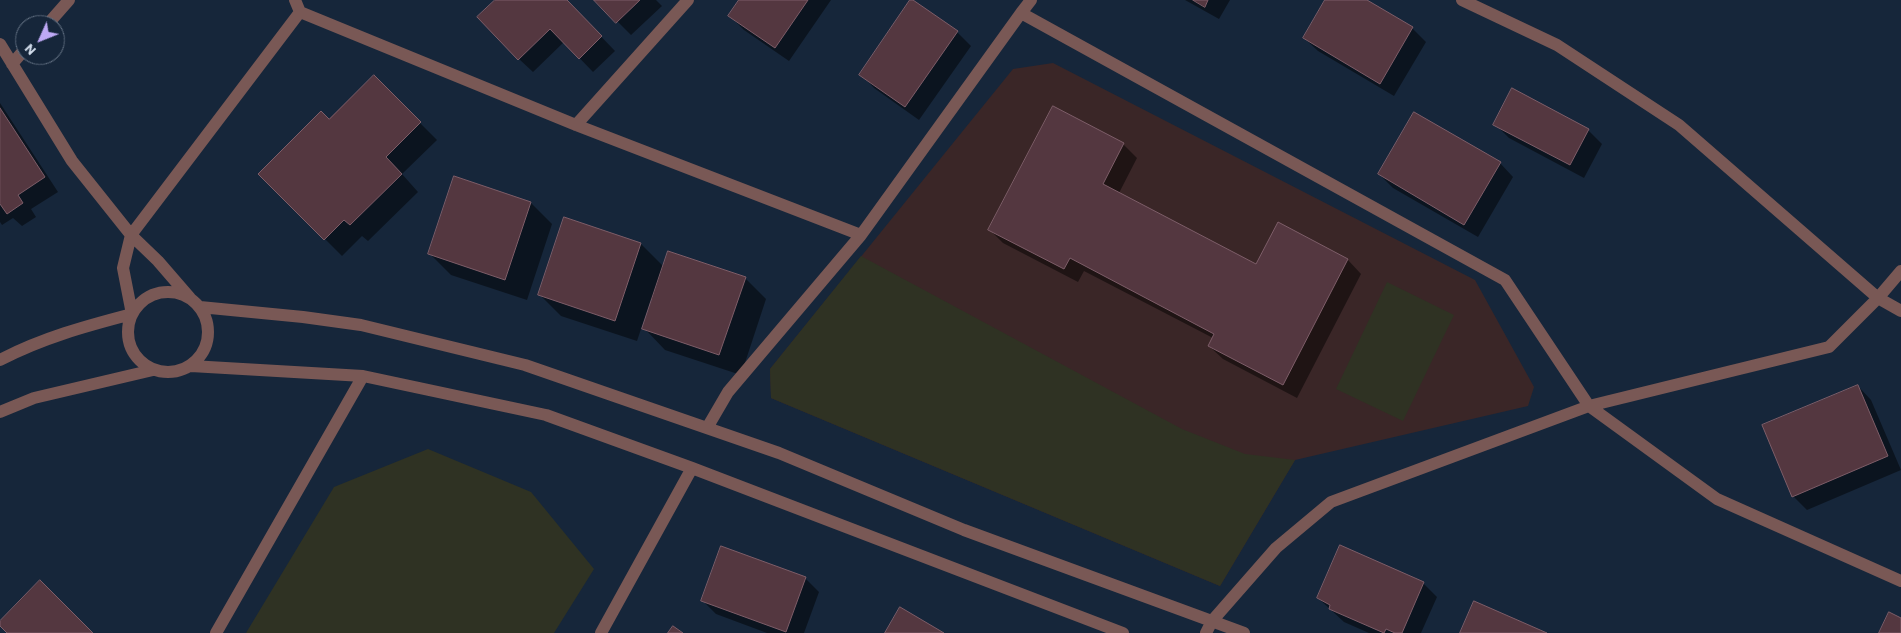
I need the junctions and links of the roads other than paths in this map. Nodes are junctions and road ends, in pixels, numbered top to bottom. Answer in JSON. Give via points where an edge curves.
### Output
{"nodes":[{"id":1,"x":69,"y":0,"type":"edge"},
{"id":2,"x":295,"y":0,"type":"edge"},
{"id":3,"x":688,"y":0,"type":"edge"},
{"id":4,"x":1031,"y":0,"type":"edge"},
{"id":5,"x":1462,"y":0,"type":"edge"},
{"id":6,"x":300,"y":12,"type":"junction"},
{"id":7,"x":1021,"y":13,"type":"junction"},
{"id":8,"x":55,"y":15,"type":"edge"},
{"id":9,"x":0,"y":44,"type":"edge"},
{"id":10,"x":15,"y":61,"type":"edge"},
{"id":11,"x":12,"y":64,"type":"junction"},
{"id":12,"x":576,"y":125,"type":"junction"},
{"id":13,"x":131,"y":235,"type":"junction"},
{"id":14,"x":861,"y":236,"type":"junction"},
{"id":15,"x":1901,"y":271,"type":"edge"},
{"id":16,"x":190,"y":298,"type":"junction"},
{"id":17,"x":1878,"y":298,"type":"junction"},
{"id":18,"x":200,"y":307,"type":"junction"},
{"id":19,"x":1901,"y":311,"type":"edge"},
{"id":20,"x":132,"y":314,"type":"junction"},
{"id":21,"x":0,"y":360,"type":"edge"},
{"id":22,"x":191,"y":366,"type":"junction"},
{"id":23,"x":153,"y":370,"type":"junction"},
{"id":24,"x":364,"y":376,"type":"junction"},
{"id":25,"x":1589,"y":406,"type":"junction"},
{"id":26,"x":0,"y":412,"type":"edge"},
{"id":27,"x":707,"y":428,"type":"junction"},
{"id":28,"x":692,"y":468,"type":"junction"},
{"id":29,"x":1901,"y":581,"type":"edge"},
{"id":30,"x":1212,"y":621,"type":"junction"},
{"id":31,"x":216,"y":633,"type":"edge"},
{"id":32,"x":601,"y":633,"type":"edge"},
{"id":33,"x":1123,"y":633,"type":"edge"},
{"id":34,"x":1206,"y":633,"type":"edge"},
{"id":35,"x":1244,"y":633,"type":"edge"}],
"edges":[{"from":1,"to":8,"type":"street"},
{"from":2,"to":6,"type":"street"},
{"from":3,"to":12,"type":"street"},
{"from":4,"to":7,"type":"street"},
{"from":5,"to":17,"type":"street","via":[[1557,45],[1679,125]]},
{"from":6,"to":12,"type":"street"},
{"from":6,"to":13,"type":"street"},
{"from":7,"to":14,"type":"street"},
{"from":7,"to":25,"type":"street","via":[[1505,280]]},
{"from":9,"to":11,"type":"street"},
{"from":10,"to":11,"type":"street"},
{"from":11,"to":13,"type":"street","via":[[72,161]]},
{"from":12,"to":14,"type":"street"},
{"from":13,"to":16,"type":"street"},
{"from":13,"to":20,"type":"street","via":[[122,268]]},
{"from":14,"to":27,"type":"street","via":[[728,392]]},
{"from":15,"to":17,"type":"street"},
{"from":16,"to":18,"type":"street"},
{"from":16,"to":20,"type":"street","via":[[178,293],[151,295]]},
{"from":17,"to":19,"type":"street"},
{"from":17,"to":25,"type":"street","via":[[1829,347]]},
{"from":18,"to":22,"type":"street","via":[[207,319],[209,332],[201,357]]},
{"from":18,"to":27,"type":"street","via":[[371,327],[525,365]]},
{"from":20,"to":21,"type":"street","via":[[74,329],[24,347]]},
{"from":20,"to":23,"type":"street","via":[[128,327],[133,353]]},
{"from":22,"to":23,"type":"street","via":[[166,373]]},
{"from":22,"to":24,"type":"street"},
{"from":23,"to":26,"type":"street","via":[[34,398]]},
{"from":24,"to":28,"type":"street","via":[[546,415]]},
{"from":24,"to":31,"type":"street"},
{"from":25,"to":29,"type":"street","via":[[1717,500]]},
{"from":25,"to":30,"type":"street","via":[[1331,502],[1276,548]]},
{"from":27,"to":30,"type":"street","via":[[779,453],[964,530]]},
{"from":28,"to":32,"type":"street"},
{"from":28,"to":33,"type":"street"},
{"from":30,"to":34,"type":"street"},
{"from":30,"to":35,"type":"street"}]}
